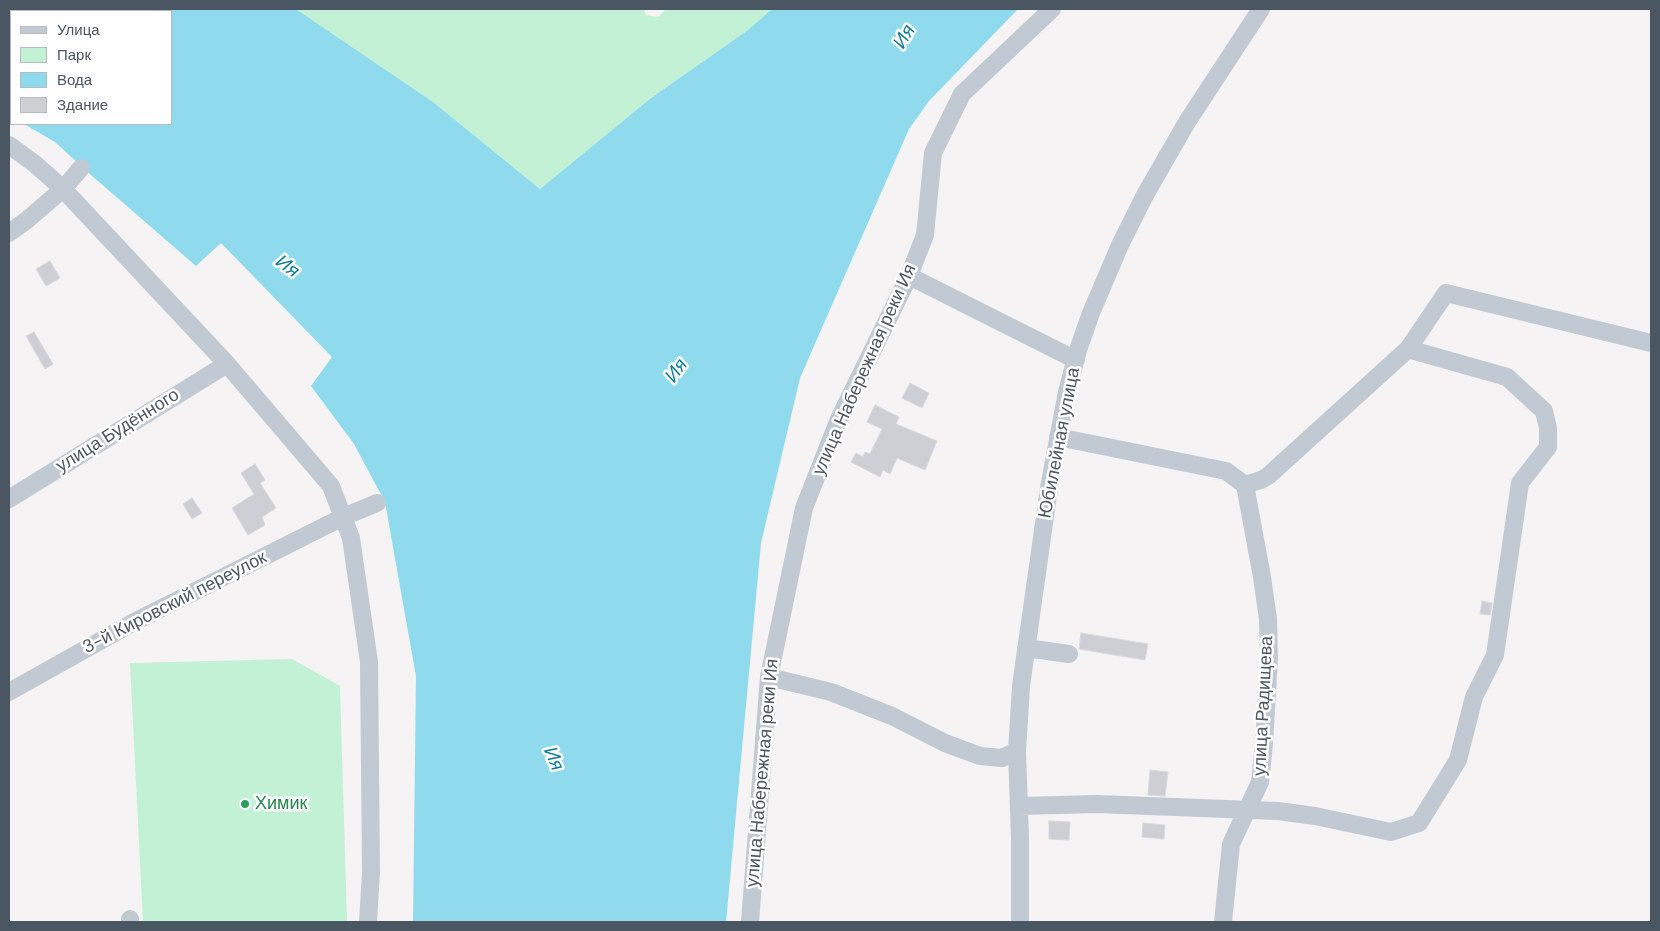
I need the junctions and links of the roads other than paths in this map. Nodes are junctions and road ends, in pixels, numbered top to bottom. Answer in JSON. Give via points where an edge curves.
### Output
{"nodes":[{"id":1,"x":1052,"y":9,"type":"edge"},
{"id":2,"x":1261,"y":9,"type":"edge"},
{"id":3,"x":9,"y":145,"type":"edge"},
{"id":4,"x":81,"y":168,"type":"dead end"},
{"id":5,"x":63,"y":189,"type":"junction"},
{"id":6,"x":9,"y":233,"type":"edge"},
{"id":7,"x":909,"y":276,"type":"junction"},
{"id":8,"x":1651,"y":343,"type":"edge"},
{"id":9,"x":1408,"y":349,"type":"junction"},
{"id":10,"x":1076,"y":360,"type":"junction"},
{"id":11,"x":227,"y":364,"type":"junction"},
{"id":12,"x":1058,"y":437,"type":"junction"},
{"id":13,"x":1245,"y":485,"type":"junction"},
{"id":14,"x":9,"y":499,"type":"edge"},
{"id":15,"x":377,"y":502,"type":"dead end"},
{"id":16,"x":343,"y":516,"type":"junction"},
{"id":17,"x":1026,"y":648,"type":"junction"},
{"id":18,"x":1069,"y":654,"type":"dead end"},
{"id":19,"x":770,"y":677,"type":"junction"},
{"id":20,"x":9,"y":692,"type":"edge"},
{"id":21,"x":1017,"y":751,"type":"junction"},
{"id":22,"x":1019,"y":806,"type":"junction"},
{"id":23,"x":1247,"y":809,"type":"junction"},
{"id":24,"x":368,"y":922,"type":"edge"},
{"id":25,"x":750,"y":922,"type":"edge"},
{"id":26,"x":1020,"y":922,"type":"edge"},
{"id":27,"x":1223,"y":922,"type":"edge"}],
"edges":[{"from":1,"to":7,"type":"street","name":"улица Набережная реки Ия","via":[[962,94],[933,153],[925,235]]},
{"from":2,"to":10,"type":"street","name":"Юбилейная улица","via":[[1187,122],[1145,195],[1091,313]]},
{"from":3,"to":5,"type":"street"},
{"from":4,"to":5,"type":"street"},
{"from":5,"to":6,"type":"street"},
{"from":5,"to":11,"type":"street"},
{"from":7,"to":10,"type":"street"},
{"from":7,"to":19,"type":"street","name":"улица Набережная реки Ия","via":[[839,419],[804,508]]},
{"from":8,"to":9,"type":"street","via":[[1446,293]]},
{"from":9,"to":13,"type":"street","via":[[1268,476]]},
{"from":9,"to":23,"type":"street","via":[[1507,377],[1544,411],[1548,447],[1520,483],[1495,655],[1474,697],[1458,760],[1419,823],[1390,832],[1292,812]]},
{"from":10,"to":12,"type":"street","name":"Юбилейная улица"},
{"from":11,"to":14,"type":"street","name":"улица Будённого"},
{"from":11,"to":16,"type":"street","via":[[330,486]]},
{"from":12,"to":13,"type":"street","via":[[1226,471]]},
{"from":12,"to":17,"type":"street","name":"Юбилейная улица"},
{"from":13,"to":23,"type":"street","name":"улица Радищева","via":[[1266,599],[1269,638],[1262,772],[1257,791]]},
{"from":15,"to":16,"type":"street","name":"3-й Кировский переулок"},
{"from":16,"to":20,"type":"street","name":"3-й Кировский переулок","via":[[134,622]]},
{"from":16,"to":24,"type":"street","via":[[350,538],[369,662],[371,872]]},
{"from":17,"to":18,"type":"street"},
{"from":17,"to":21,"type":"street","name":"Юбилейная улица"},
{"from":19,"to":21,"type":"street","via":[[830,692],[980,756],[1002,758]]},
{"from":19,"to":25,"type":"street","name":"улица Набережная реки Ия"},
{"from":21,"to":22,"type":"street","name":"Юбилейная улица"},
{"from":22,"to":23,"type":"street","via":[[1097,804]]},
{"from":22,"to":26,"type":"street","name":"Юбилейная улица"},
{"from":23,"to":27,"type":"street","name":"улица Радищева","via":[[1231,844]]}]}
